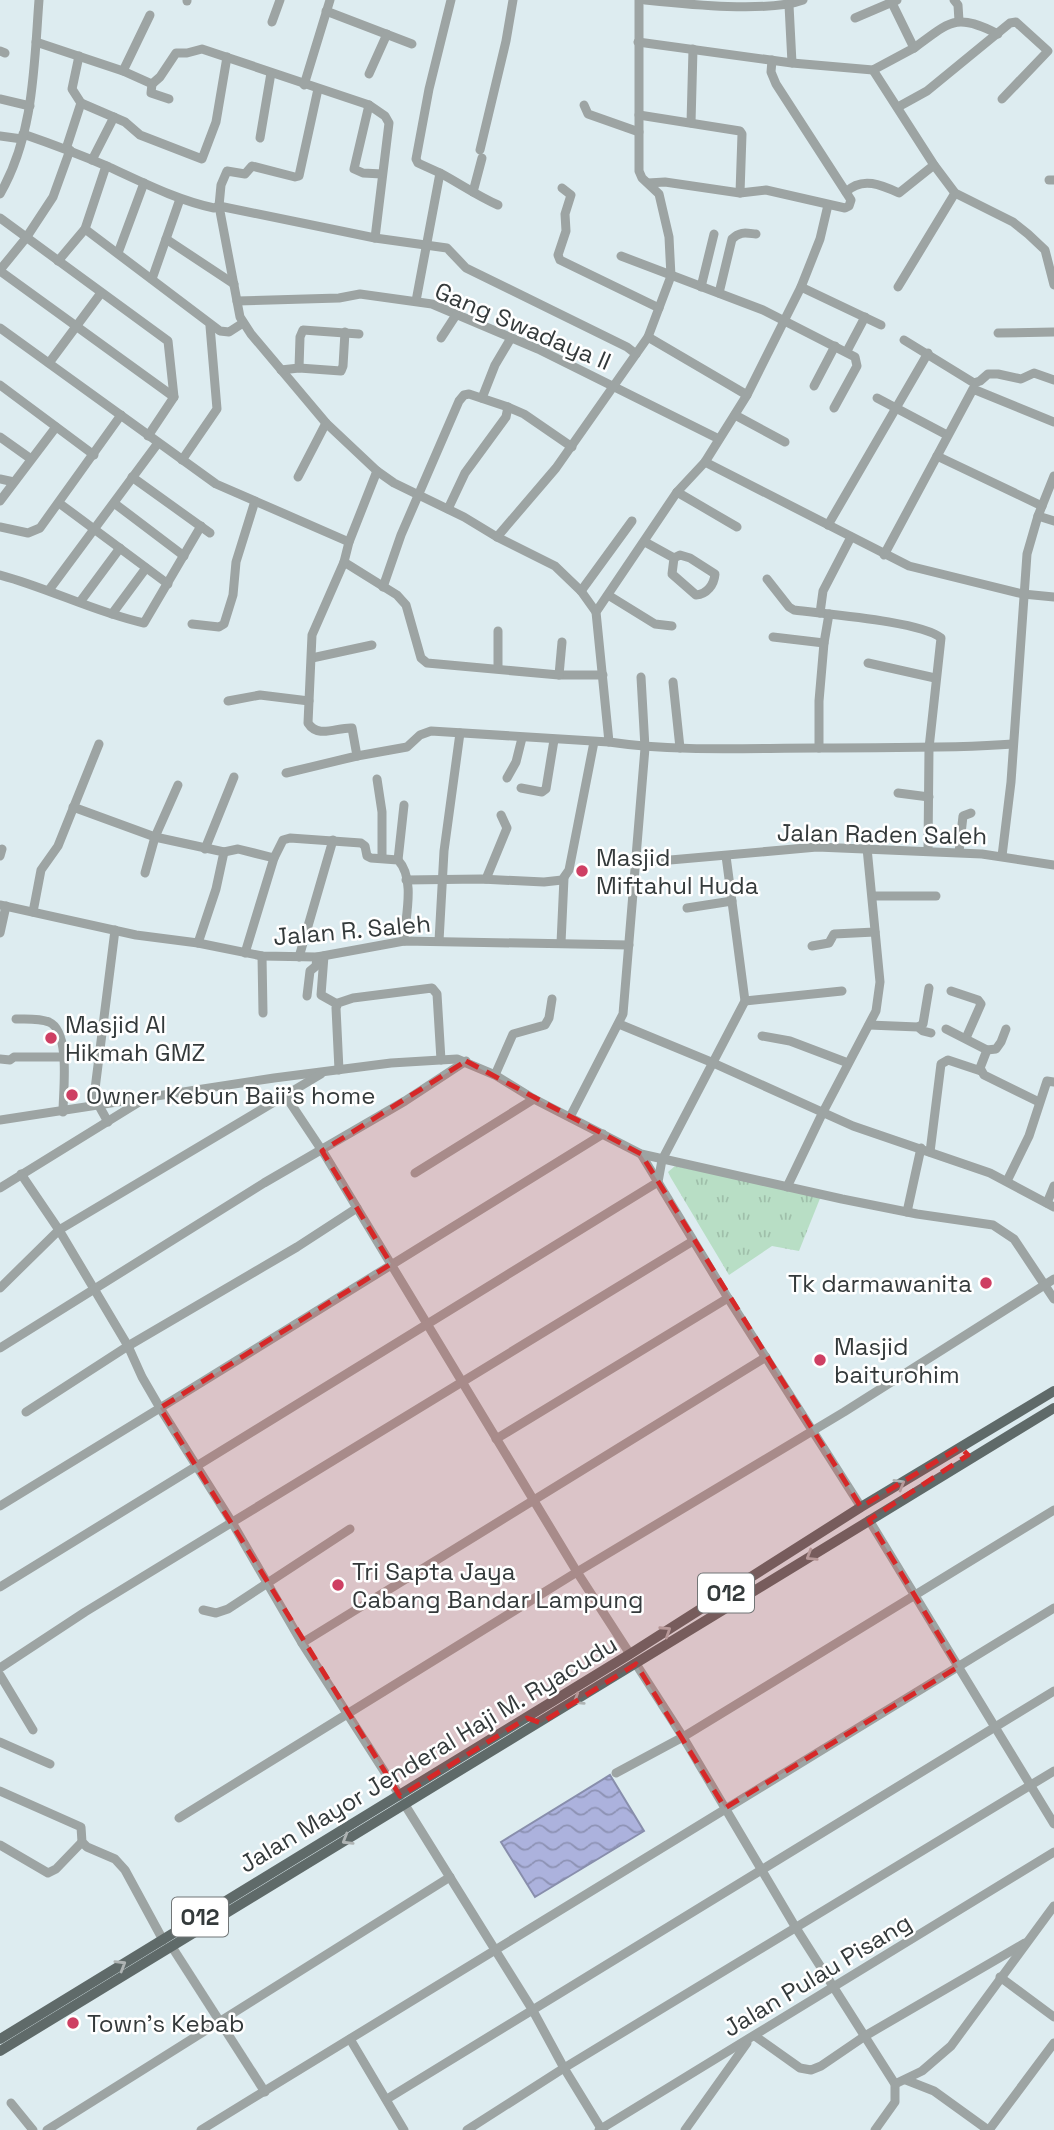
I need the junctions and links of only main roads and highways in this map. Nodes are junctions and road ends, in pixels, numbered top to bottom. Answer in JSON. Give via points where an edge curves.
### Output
{"nodes":[{"id":1,"x":1054,"y":1391,"type":"edge"},
{"id":2,"x":1054,"y":1408,"type":"edge"},
{"id":3,"x":983,"y":1434,"type":"junction"},
{"id":4,"x":990,"y":1446,"type":"junction"},
{"id":5,"x":960,"y":1447,"type":"junction"},
{"id":6,"x":968,"y":1460,"type":"junction"},
{"id":7,"x":633,"y":1659,"type":"junction"},
{"id":8,"x":403,"y":1800,"type":"junction"},
{"id":9,"x":230,"y":1911,"type":"junction"},
{"id":10,"x":205,"y":1914,"type":"junction"},
{"id":11,"x":199,"y":1930,"type":"junction"},
{"id":12,"x":174,"y":1933,"type":"junction"},
{"id":13,"x":168,"y":1943,"type":"junction"},
{"id":14,"x":0,"y":2039,"type":"edge"},
{"id":15,"x":0,"y":2051,"type":"edge"}],
"edges":[{"from":1,"to":3,"type":"main road","name":"Jalan Mayor Jenderal Haji M. Ryacudu","number":"012"},
{"from":2,"to":4,"type":"main road","name":"Jalan Mayor Jenderal Haji M. Ryacudu"},
{"from":3,"to":4,"type":"main road","via":[[983,1443]]},
{"from":3,"to":5,"type":"main road","name":"Jalan Mayor Jenderal Haji M. Ryacudu","number":"012"},
{"from":4,"to":6,"type":"main road","name":"Jalan Mayor Jenderal Haji M. Ryacudu"},
{"from":5,"to":6,"type":"main road","via":[[968,1452]]},
{"from":7,"to":5,"type":"main road","name":"Jalan Mayor Jenderal Haji M. Ryacudu","number":"012","one_way":true,"via":[[861,1507]]},
{"from":6,"to":7,"type":"main road","name":"Jalan Mayor Jenderal Haji M. Ryacudu","one_way":true},
{"from":7,"to":8,"type":"main road","name":"Jalan Mayor Jenderal Haji M. Ryacudu","number":"012"},
{"from":8,"to":9,"type":"main road","name":"Jalan Mayor Jenderal Haji M. Ryacudu","number":"012","one_way":true},
{"from":8,"to":10,"type":"main road","name":"Jalan Mayor Jenderal Haji M. Ryacudu","number":"012"},
{"from":9,"to":10,"type":"main road","via":[[208,1921]]},
{"from":9,"to":11,"type":"main road","name":"Jalan Mayor Jenderal Haji M. Ryacudu","number":"012"},
{"from":10,"to":12,"type":"main road","name":"Jalan Mayor Jenderal Haji M. Ryacudu","number":"012"},
{"from":11,"to":12,"type":"main road","via":[[197,1923]]},
{"from":11,"to":13,"type":"main road","name":"Jalan Mayor Jenderal Haji M. Ryacudu","number":"012"},
{"from":12,"to":13,"type":"main road","name":"Jalan Mayor Jenderal Haji M. Ryacudu","number":"012"},
{"from":14,"to":13,"type":"main road","name":"Jalan Mayor Jenderal Haji M. Ryacudu","number":"012","one_way":true},
{"from":13,"to":15,"type":"main road","name":"Jalan Mayor Jenderal Haji M. Ryacudu"}]}
